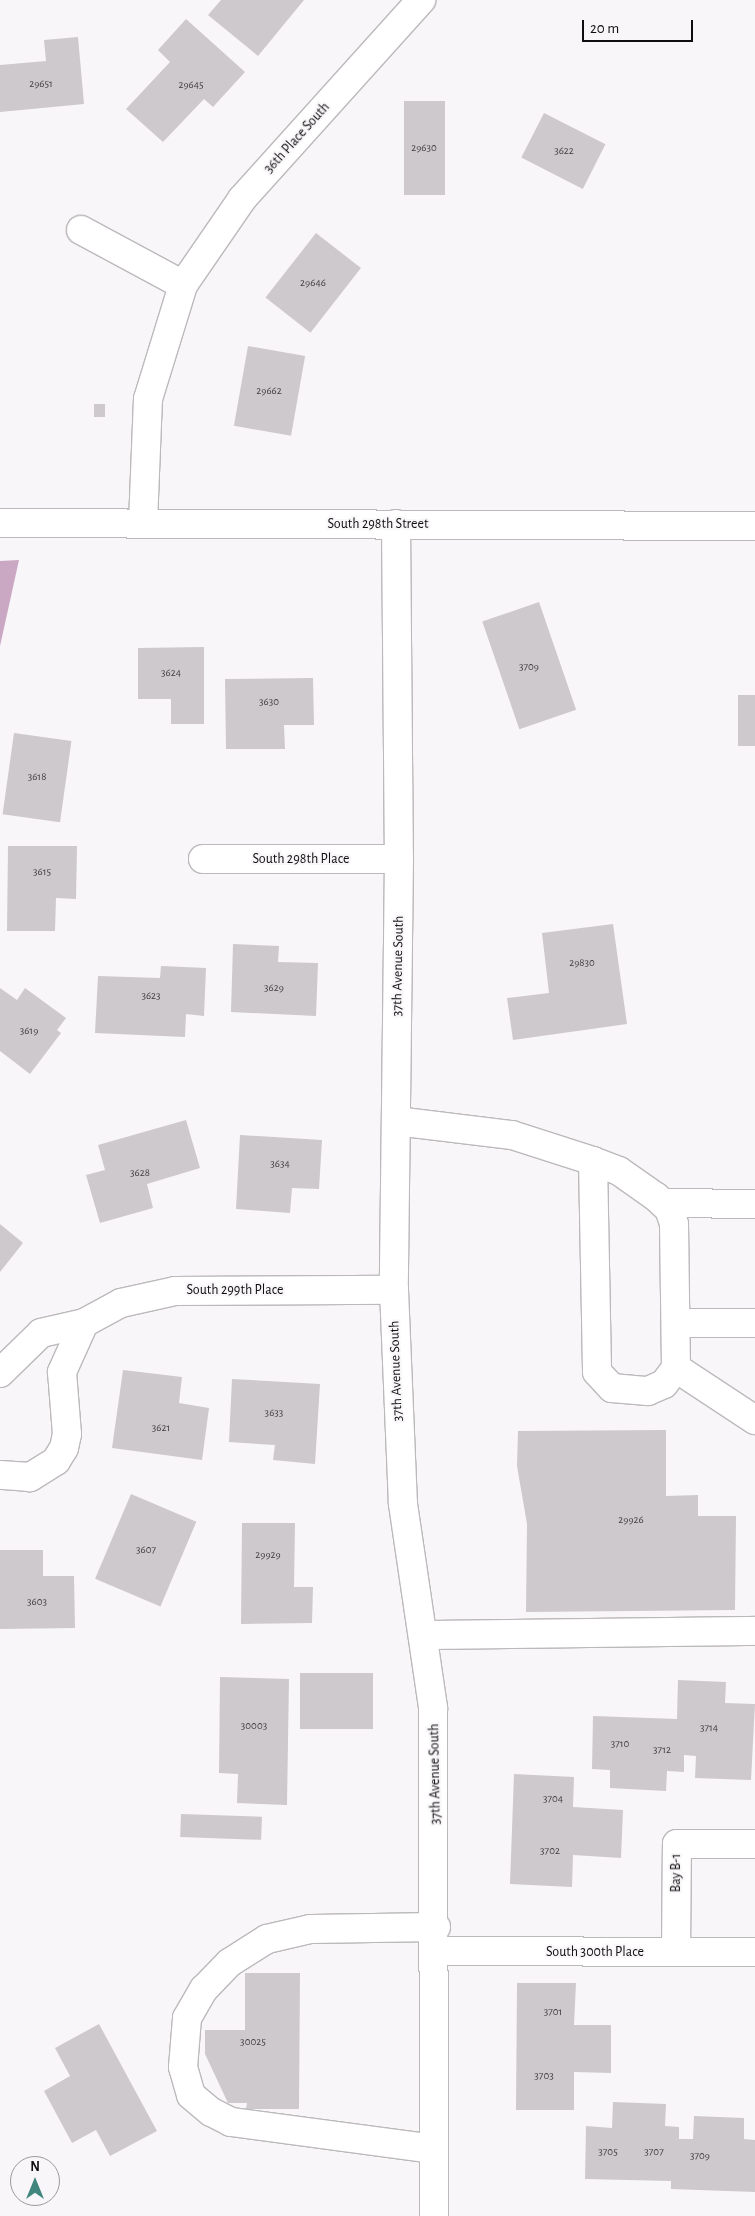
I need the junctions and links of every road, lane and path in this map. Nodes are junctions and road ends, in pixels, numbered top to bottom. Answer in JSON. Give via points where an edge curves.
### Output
{"nodes":[{"id":1,"x":421,"y":0,"type":"edge"},
{"id":2,"x":81,"y":230,"type":"dead end"},
{"id":3,"x":183,"y":285,"type":"junction"},
{"id":4,"x":0,"y":523,"type":"edge"},
{"id":5,"x":143,"y":523,"type":"junction"},
{"id":6,"x":396,"y":524,"type":"junction"},
{"id":7,"x":755,"y":526,"type":"edge"},
{"id":8,"x":202,"y":859,"type":"dead end"},
{"id":9,"x":399,"y":859,"type":"junction"},
{"id":10,"x":396,"y":1120,"type":"junction"},
{"id":11,"x":593,"y":1161,"type":"junction"},
{"id":12,"x":663,"y":1203,"type":"junction"},
{"id":13,"x":755,"y":1204,"type":"edge"},
{"id":14,"x":394,"y":1290,"type":"junction"},
{"id":15,"x":84,"y":1323,"type":"junction"},
{"id":16,"x":677,"y":1323,"type":"junction"},
{"id":17,"x":755,"y":1323,"type":"edge"},
{"id":18,"x":676,"y":1368,"type":"junction"},
{"id":19,"x":0,"y":1373,"type":"edge"},
{"id":20,"x":755,"y":1420,"type":"edge"},
{"id":21,"x":0,"y":1475,"type":"edge"},
{"id":22,"x":755,"y":1631,"type":"edge"},
{"id":23,"x":426,"y":1635,"type":"junction"},
{"id":24,"x":755,"y":1844,"type":"edge"},
{"id":25,"x":436,"y":1939,"type":"junction"},
{"id":26,"x":676,"y":1952,"type":"junction"},
{"id":27,"x":755,"y":1952,"type":"edge"},
{"id":28,"x":434,"y":2149,"type":"junction"},
{"id":29,"x":434,"y":2216,"type":"edge"}],
"edges":[{"from":1,"to":3,"type":"street","name":"36th Place South","via":[[242,198]]},
{"from":2,"to":3,"type":"street"},
{"from":3,"to":5,"type":"street","name":"36th Place South","via":[[148,399]]},
{"from":4,"to":5,"type":"street","name":"South 298th Street"},
{"from":5,"to":6,"type":"street","name":"South 298th Street"},
{"from":6,"to":7,"type":"street","name":"South 298th Street"},
{"from":6,"to":9,"type":"street","name":"37th Avenue South"},
{"from":8,"to":9,"type":"street","name":"South 298th Place"},
{"from":9,"to":10,"type":"street","name":"37th Avenue South"},
{"from":10,"to":11,"type":"street","via":[[512,1135]]},
{"from":10,"to":14,"type":"street","name":"37th Avenue South"},
{"from":11,"to":12,"type":"street","via":[[619,1171]]},
{"from":11,"to":18,"type":"street","via":[[597,1372],[612,1388],[629,1393],[664,1384]]},
{"from":12,"to":13,"type":"street"},
{"from":12,"to":16,"type":"street","via":[[674,1224]]},
{"from":14,"to":15,"type":"street","name":"South 299th Place","via":[[175,1291],[121,1303]]},
{"from":14,"to":23,"type":"street","name":"37th Avenue South","via":[[403,1504]]},
{"from":15,"to":19,"type":"street","name":"South 299th Place","via":[[41,1333]]},
{"from":15,"to":21,"type":"street","via":[[62,1372],[67,1434],[64,1448],[56,1461],[30,1478]]},
{"from":16,"to":17,"type":"street"},
{"from":16,"to":18,"type":"street"},
{"from":18,"to":20,"type":"street"},
{"from":22,"to":23,"type":"street"},
{"from":23,"to":25,"type":"street","name":"37th Avenue South","via":[[433,1708]]},
{"from":24,"to":26,"type":"street","name":"Bay B-1","via":[[676,1844]]},
{"from":25,"to":26,"type":"street","name":"South 300th Place"},
{"from":25,"to":28,"type":"street","name":"37th Avenue South"},
{"from":25,"to":28,"type":"street","name":"South 300th Place","via":[[310,1930],[267,1939],[229,1963],[204,1989],[187,2018],[183,2067],[191,2095],[210,2112],[231,2122]]},
{"from":26,"to":27,"type":"street","name":"South 300th Place"},
{"from":28,"to":29,"type":"street","name":"37th Avenue South"}]}
